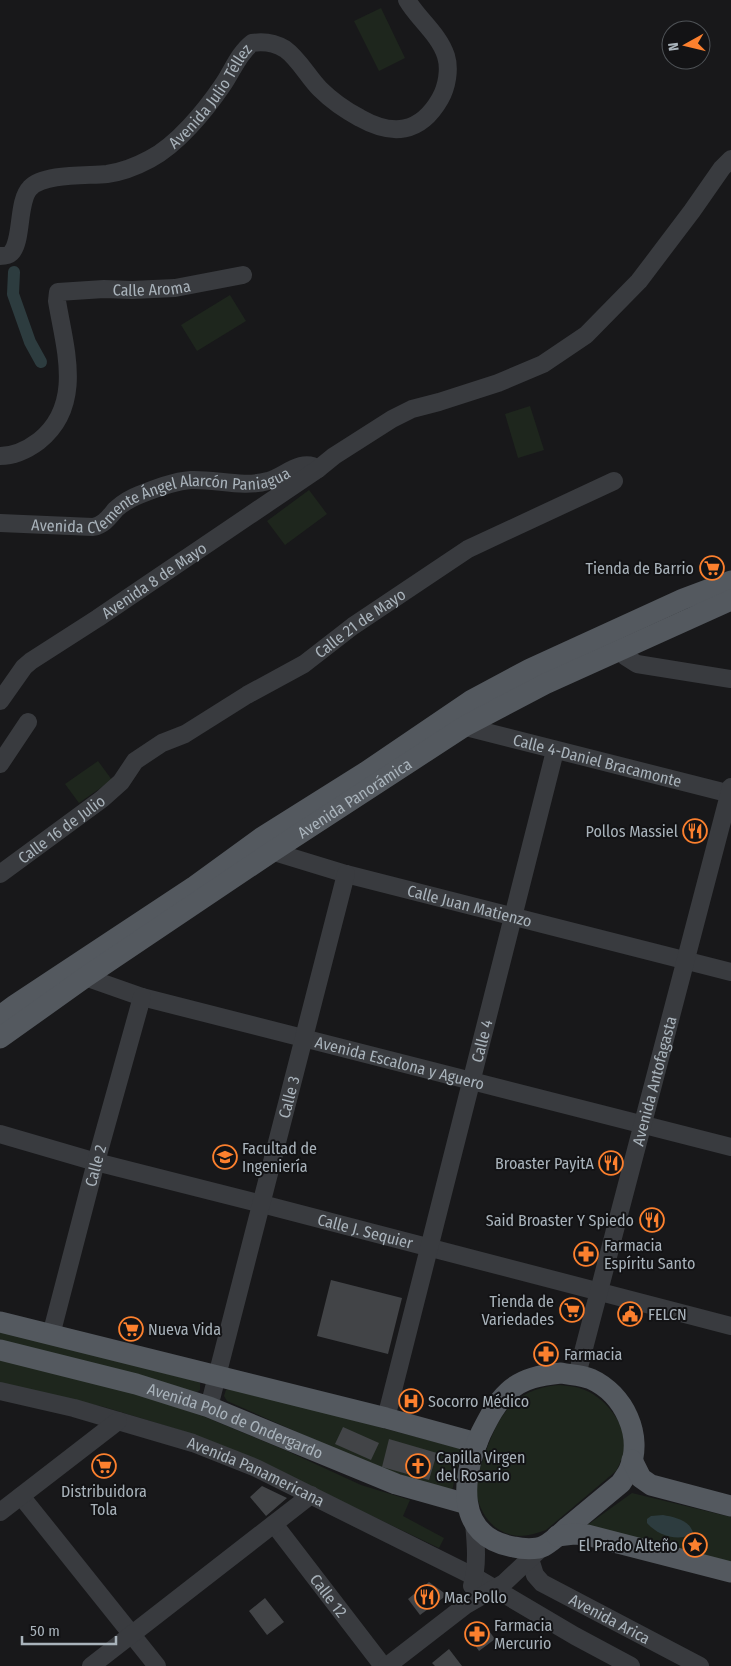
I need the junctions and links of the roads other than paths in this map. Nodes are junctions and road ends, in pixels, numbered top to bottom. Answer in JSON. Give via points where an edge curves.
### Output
{"nodes":[{"id":1,"x":407,"y":0,"type":"edge"},
{"id":2,"x":731,"y":159,"type":"edge"},
{"id":3,"x":0,"y":256,"type":"edge"},
{"id":4,"x":243,"y":275,"type":"dead end"},
{"id":5,"x":0,"y":456,"type":"edge"},
{"id":6,"x":318,"y":469,"type":"junction"},
{"id":7,"x":614,"y":481,"type":"dead end"},
{"id":8,"x":0,"y":523,"type":"edge"},
{"id":9,"x":731,"y":581,"type":"edge"},
{"id":10,"x":731,"y":600,"type":"edge"},
{"id":11,"x":621,"y":650,"type":"junction"},
{"id":12,"x":566,"y":664,"type":"junction"},
{"id":13,"x":731,"y":679,"type":"edge"},
{"id":14,"x":0,"y":701,"type":"edge"},
{"id":15,"x":458,"y":719,"type":"junction"},
{"id":16,"x":28,"y":722,"type":"dead end"},
{"id":17,"x":555,"y":751,"type":"junction"},
{"id":18,"x":0,"y":764,"type":"edge"},
{"id":19,"x":121,"y":782,"type":"joint"},
{"id":20,"x":730,"y":791,"type":"edge"},
{"id":21,"x":267,"y":844,"type":"junction"},
{"id":22,"x":0,"y":874,"type":"edge"},
{"id":23,"x":346,"y":874,"type":"junction"},
{"id":24,"x":513,"y":916,"type":"junction"},
{"id":25,"x":685,"y":960,"type":"junction"},
{"id":26,"x":83,"y":969,"type":"junction"},
{"id":27,"x":731,"y":972,"type":"edge"},
{"id":28,"x":142,"y":997,"type":"junction"},
{"id":29,"x":0,"y":1016,"type":"edge"},
{"id":30,"x":0,"y":1038,"type":"edge"},
{"id":31,"x":304,"y":1039,"type":"junction"},
{"id":32,"x":470,"y":1082,"type":"junction"},
{"id":33,"x":644,"y":1125,"type":"junction"},
{"id":34,"x":0,"y":1134,"type":"edge"},
{"id":35,"x":731,"y":1147,"type":"edge"},
{"id":36,"x":96,"y":1162,"type":"junction"},
{"id":37,"x":262,"y":1204,"type":"junction"},
{"id":38,"x":429,"y":1248,"type":"junction"},
{"id":39,"x":599,"y":1292,"type":"junction"},
{"id":40,"x":0,"y":1322,"type":"edge"},
{"id":41,"x":731,"y":1326,"type":"edge"},
{"id":42,"x":51,"y":1335,"type":"junction"},
{"id":43,"x":0,"y":1350,"type":"edge"},
{"id":44,"x":577,"y":1376,"type":"junction"},
{"id":45,"x":217,"y":1377,"type":"junction"},
{"id":46,"x":0,"y":1391,"type":"edge"},
{"id":47,"x":210,"y":1407,"type":"junction"},
{"id":48,"x":386,"y":1418,"type":"junction"},
{"id":49,"x":118,"y":1421,"type":"junction"},
{"id":50,"x":477,"y":1443,"type":"junction"},
{"id":51,"x":632,"y":1460,"type":"junction"},
{"id":52,"x":311,"y":1495,"type":"junction"},
{"id":53,"x":21,"y":1496,"type":"junction"},
{"id":54,"x":731,"y":1506,"type":"edge"},
{"id":55,"x":0,"y":1512,"type":"edge"},
{"id":56,"x":471,"y":1514,"type":"junction"},
{"id":57,"x":274,"y":1524,"type":"junction"},
{"id":58,"x":543,"y":1547,"type":"junction"},
{"id":59,"x":731,"y":1572,"type":"edge"},
{"id":60,"x":475,"y":1577,"type":"junction"},
{"id":61,"x":496,"y":1589,"type":"junction"},
{"id":62,"x":466,"y":1605,"type":"junction"},
{"id":63,"x":132,"y":1634,"type":"junction"},
{"id":64,"x":90,"y":1666,"type":"edge"},
{"id":65,"x":157,"y":1666,"type":"edge"},
{"id":66,"x":383,"y":1666,"type":"edge"},
{"id":67,"x":387,"y":1666,"type":"edge"},
{"id":68,"x":631,"y":1666,"type":"edge"},
{"id":69,"x":700,"y":1666,"type":"edge"}],
"edges":[{"from":1,"to":3,"type":"street","name":"Avenida Julio Téllez","via":[[443,47],[447,58],[448,71],[440,98],[420,123],[406,129],[378,127],[334,102],[287,51],[269,42],[252,43],[192,124],[151,159],[119,172],[61,177],[38,182],[31,187],[12,252]]},
{"from":2,"to":6,"type":"street","name":"Avenida 8 de Mayo","via":[[639,281],[586,335],[536,367],[498,383],[412,409]]},
{"from":4,"to":5,"type":"street","name":"Calle Aroma","via":[[175,288],[58,292],[69,374],[63,410],[57,423],[36,444],[22,452]]},
{"from":6,"to":8,"type":"street","name":"Avenida Clemente Ángel Alarcón Paniagua","via":[[311,466],[292,469],[270,481],[255,484],[190,480],[128,500],[106,522],[93,527]]},
{"from":6,"to":14,"type":"street","name":"Avenida 8 de Mayo","via":[[31,660]]},
{"from":7,"to":19,"type":"street","name":"Calle 21 de Mayo","via":[[468,549],[353,626],[304,664],[246,695],[185,734],[162,743],[136,761]]},
{"from":9,"to":12,"type":"main road","name":"Avenida Panorámica","via":[[683,599]]},
{"from":10,"to":11,"type":"main road","name":"Avenida Panorámica"},
{"from":11,"to":12,"type":"main road","name":"Avenida Panorámica"},
{"from":11,"to":13,"type":"street","via":[[637,664]]},
{"from":12,"to":15,"type":"main road","name":"Avenida Panorámica","via":[[530,669]]},
{"from":15,"to":17,"type":"street","name":"Calle 4-Daniel Bracamonte"},
{"from":15,"to":21,"type":"main road","name":"Avenida Panorámica"},
{"from":16,"to":18,"type":"street"},
{"from":17,"to":20,"type":"street","name":"Calle 4-Daniel Bracamonte"},
{"from":17,"to":24,"type":"street","name":"Calle 4"},
{"from":19,"to":22,"type":"street","name":"Calle 16 de Julio","via":[[95,805]]},
{"from":20,"to":25,"type":"street","name":"Avenida Antofagasta"},
{"from":21,"to":23,"type":"street","name":"Calle Juan Matienzo"},
{"from":21,"to":26,"type":"main road","name":"Avenida Panorámica"},
{"from":23,"to":24,"type":"street","name":"Calle Juan Matienzo"},
{"from":23,"to":31,"type":"street","name":"Calle 3"},
{"from":24,"to":25,"type":"street","name":"Calle Juan Matienzo"},
{"from":24,"to":32,"type":"street","name":"Calle 4"},
{"from":25,"to":27,"type":"street","name":"Calle Juan Matienzo"},
{"from":25,"to":33,"type":"street","name":"Avenida Antofagasta"},
{"from":26,"to":28,"type":"street","name":"Avenida Escalona y Aguero"},
{"from":26,"to":29,"type":"main road","name":"Avenida Panorámica"},
{"from":26,"to":30,"type":"main road","name":"Avenida Panorámica"},
{"from":28,"to":31,"type":"street","name":"Avenida Escalona y Aguero"},
{"from":28,"to":36,"type":"street","name":"Calle 2"},
{"from":31,"to":32,"type":"street","name":"Avenida Escalona y Aguero"},
{"from":31,"to":37,"type":"street","name":"Calle 3"},
{"from":32,"to":33,"type":"street","name":"Avenida Escalona y Aguero"},
{"from":32,"to":38,"type":"street","name":"Calle 4"},
{"from":33,"to":35,"type":"street","name":"Avenida Escalona y Aguero"},
{"from":33,"to":39,"type":"street","name":"Avenida Antofagasta"},
{"from":34,"to":36,"type":"street","name":"Calle J. Sequier"},
{"from":36,"to":37,"type":"street","name":"Calle J. Sequier"},
{"from":36,"to":42,"type":"street","name":"Calle 2"},
{"from":37,"to":38,"type":"street","name":"Calle J. Sequier"},
{"from":37,"to":45,"type":"street","name":"Calle 3"},
{"from":38,"to":39,"type":"street","name":"Calle J. Sequier"},
{"from":38,"to":48,"type":"street","name":"Calle 4"},
{"from":39,"to":41,"type":"street","name":"Calle J. Sequier"},
{"from":39,"to":44,"type":"street","name":"Avenida Antofagasta"},
{"from":40,"to":42,"type":"main road","name":"Avenida Polo de Ondergardo"},
{"from":42,"to":45,"type":"main road","name":"Avenida Polo de Ondergardo"},
{"from":43,"to":47,"type":"main road","name":"Avenida Polo de Ondergardo","via":[[136,1384]]},
{"from":44,"to":50,"type":"main road","via":[[547,1375],[527,1380],[508,1391],[494,1408]]},
{"from":44,"to":51,"type":"main road","via":[[591,1379],[609,1390],[622,1404],[632,1426]]},
{"from":45,"to":47,"type":"street","name":"Calle 3"},
{"from":45,"to":48,"type":"main road","name":"Avenida Polo de Ondergardo"},
{"from":46,"to":49,"type":"street","name":"Avenida Panamericana"},
{"from":47,"to":56,"type":"main road","name":"Avenida Polo de Ondergardo"},
{"from":48,"to":50,"type":"main road","name":"Avenida Polo de Ondergardo"},
{"from":49,"to":52,"type":"street","name":"Avenida Panamericana","via":[[193,1442]]},
{"from":49,"to":53,"type":"street"},
{"from":50,"to":56,"type":"main road","via":[[466,1483]]},
{"from":51,"to":54,"type":"main road","via":[[641,1478],[651,1485]]},
{"from":51,"to":58,"type":"main road","via":[[621,1483]]},
{"from":52,"to":57,"type":"street"},
{"from":52,"to":60,"type":"street","name":"Avenida Panamericana"},
{"from":53,"to":55,"type":"street"},
{"from":53,"to":63,"type":"street"},
{"from":56,"to":58,"type":"main road","via":[[486,1536],[502,1545]]},
{"from":56,"to":60,"type":"street","via":[[477,1550]]},
{"from":57,"to":63,"type":"street"},
{"from":57,"to":66,"type":"street","name":"Calle 12"},
{"from":58,"to":59,"type":"main road","via":[[574,1534],[587,1535]]},
{"from":58,"to":61,"type":"street"},
{"from":58,"to":69,"type":"street","name":"Avenida Arica","via":[[535,1574],[542,1583]]},
{"from":60,"to":61,"type":"street","name":"Avenida Panamericana"},
{"from":60,"to":62,"type":"street"},
{"from":61,"to":62,"type":"street"},
{"from":61,"to":68,"type":"street","name":"Avenida Arica"},
{"from":62,"to":67,"type":"street"},
{"from":63,"to":64,"type":"street"},
{"from":63,"to":65,"type":"street"}]}
